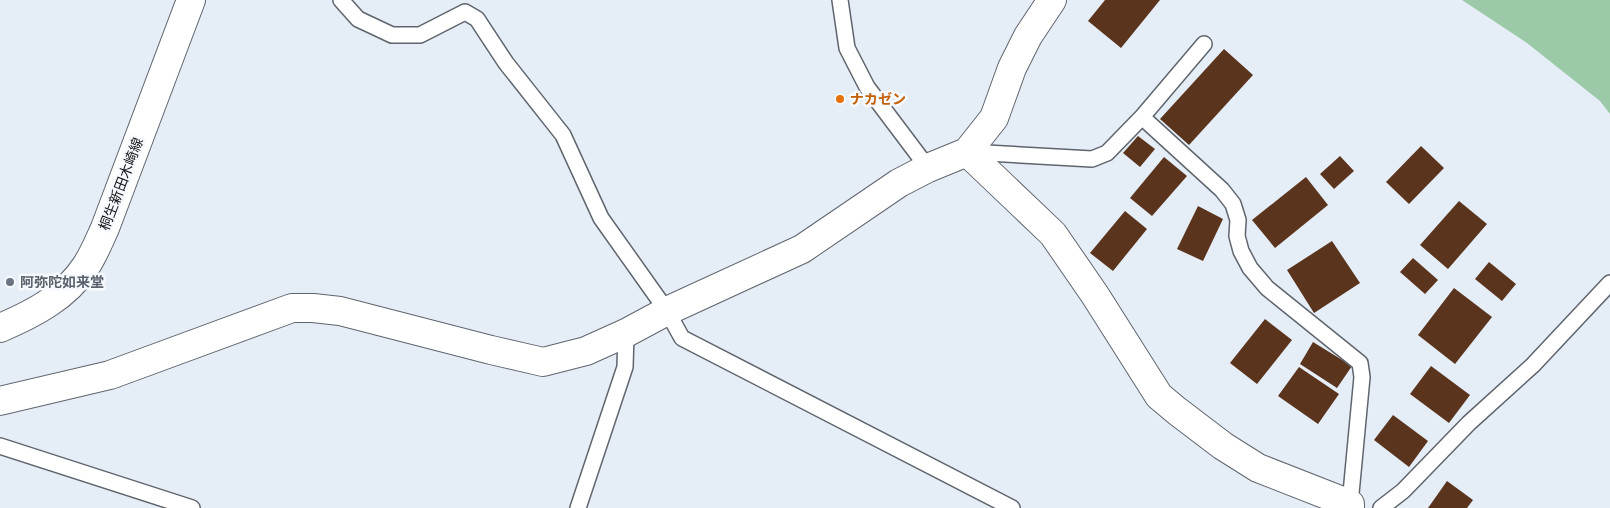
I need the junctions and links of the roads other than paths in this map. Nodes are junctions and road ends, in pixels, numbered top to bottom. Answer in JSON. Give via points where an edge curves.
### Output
{"nodes":[{"id":1,"x":190,"y":0,"type":"edge"},
{"id":2,"x":341,"y":0,"type":"edge"},
{"id":3,"x":840,"y":0,"type":"edge"},
{"id":4,"x":1052,"y":0,"type":"edge"},
{"id":5,"x":467,"y":6,"type":"edge"},
{"id":6,"x":1204,"y":44,"type":"dead end"},
{"id":7,"x":1142,"y":117,"type":"junction"},
{"id":8,"x":968,"y":152,"type":"junction"},
{"id":9,"x":928,"y":168,"type":"junction"},
{"id":10,"x":1610,"y":283,"type":"edge"},
{"id":11,"x":667,"y":311,"type":"junction"},
{"id":12,"x":0,"y":328,"type":"edge"},
{"id":13,"x":626,"y":333,"type":"junction"},
{"id":14,"x":0,"y":401,"type":"edge"},
{"id":15,"x":0,"y":446,"type":"edge"},
{"id":16,"x":1353,"y":507,"type":"edge"},
{"id":17,"x":192,"y":508,"type":"edge"},
{"id":18,"x":578,"y":508,"type":"edge"},
{"id":19,"x":1012,"y":508,"type":"edge"},
{"id":20,"x":1381,"y":508,"type":"edge"}],
"edges":[{"from":1,"to":12,"type":"street","name":"桐生新田木崎線","via":[[105,228],[85,268],[53,300],[36,312]]},
{"from":2,"to":5,"type":"lane","via":[[358,19],[392,34],[420,35]]},
{"from":3,"to":9,"type":"lane","via":[[847,48],[866,87]]},
{"from":4,"to":8,"type":"street","via":[[1012,68],[994,118]]},
{"from":5,"to":11,"type":"lane","via":[[506,63],[563,135],[601,218]]},
{"from":6,"to":7,"type":"lane"},
{"from":7,"to":8,"type":"lane","via":[[1107,153],[1092,158]]},
{"from":7,"to":16,"type":"lane","via":[[1222,190],[1233,204],[1241,251],[1267,288],[1360,363],[1362,377]]},
{"from":8,"to":9,"type":"street"},
{"from":8,"to":16,"type":"street","via":[[1054,234],[1160,396],[1258,468]]},
{"from":9,"to":11,"type":"street","via":[[899,183],[802,249]]},
{"from":10,"to":20,"type":"lane","via":[[1533,365],[1470,422],[1403,492]]},
{"from":11,"to":13,"type":"street"},
{"from":11,"to":19,"type":"lane","via":[[682,338]]},
{"from":13,"to":14,"type":"street","via":[[586,352],[543,362],[340,311],[292,308],[110,375]]},
{"from":13,"to":18,"type":"lane","via":[[625,367]]},
{"from":15,"to":17,"type":"lane"}]}
